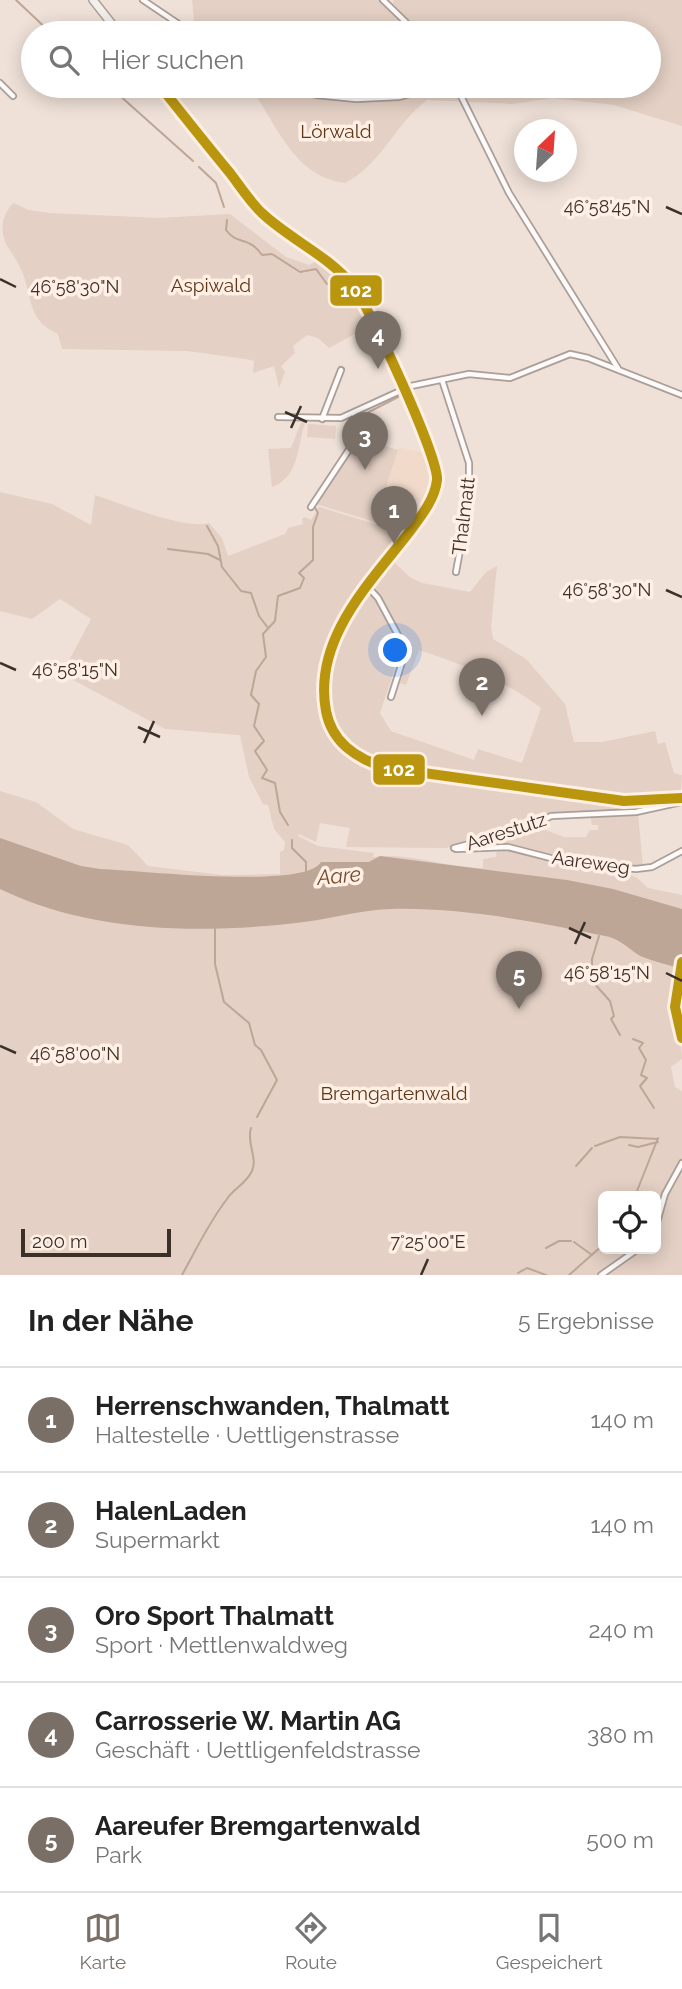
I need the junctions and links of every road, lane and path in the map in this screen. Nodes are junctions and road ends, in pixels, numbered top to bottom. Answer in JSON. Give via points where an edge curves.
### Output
{"nodes":[{"id":1,"x":93,"y":0,"type":"edge"},
{"id":2,"x":143,"y":0,"type":"edge"},
{"id":3,"x":383,"y":0,"type":"edge"},
{"id":4,"x":110,"y":21,"type":"edge"},
{"id":5,"x":174,"y":21,"type":"edge"},
{"id":6,"x":405,"y":21,"type":"edge"},
{"id":7,"x":0,"y":83,"type":"edge"},
{"id":8,"x":13,"y":96,"type":"dead end"},
{"id":9,"x":170,"y":98,"type":"edge"},
{"id":10,"x":346,"y":98,"type":"edge"},
{"id":11,"x":378,"y":98,"type":"edge"},
{"id":12,"x":464,"y":98,"type":"edge"},
{"id":13,"x":341,"y":370,"type":"dead end"},
{"id":14,"x":619,"y":370,"type":"junction"},
{"id":15,"x":442,"y":380,"type":"junction"},
{"id":16,"x":405,"y":390,"type":"junction"},
{"id":17,"x":682,"y":395,"type":"edge"},
{"id":18,"x":354,"y":413,"type":"junction"},
{"id":19,"x":278,"y":417,"type":"dead end"},
{"id":20,"x":322,"y":419,"type":"junction"},
{"id":21,"x":311,"y":507,"type":"dead end"},
{"id":22,"x":456,"y":572,"type":"dead end"},
{"id":23,"x":369,"y":588,"type":"junction"},
{"id":24,"x":391,"y":697,"type":"dead end"},
{"id":25,"x":682,"y":800,"type":"edge"},
{"id":26,"x":454,"y":849,"type":"joint"},
{"id":27,"x":682,"y":851,"type":"edge"},
{"id":28,"x":682,"y":962,"type":"edge"},
{"id":29,"x":682,"y":1038,"type":"edge"},
{"id":30,"x":682,"y":1163,"type":"edge"},
{"id":31,"x":661,"y":1209,"type":"edge"},
{"id":32,"x":631,"y":1254,"type":"edge"},
{"id":33,"x":601,"y":1275,"type":"edge"}],
"edges":[{"from":1,"to":4,"type":"main road"},
{"from":2,"to":5,"type":"street"},
{"from":3,"to":6,"type":"street"},
{"from":7,"to":8,"type":"street"},
{"from":9,"to":16,"type":"main road","via":[[262,214],[352,284]]},
{"from":10,"to":11,"type":"street"},
{"from":12,"to":14,"type":"street","via":[[509,193]]},
{"from":13,"to":20,"type":"street"},
{"from":14,"to":15,"type":"street","via":[[570,355],[510,378],[474,374]]},
{"from":14,"to":17,"type":"street"},
{"from":15,"to":16,"type":"street"},
{"from":15,"to":22,"type":"street","name":"Thalmatt","via":[[469,463],[469,501]]},
{"from":16,"to":18,"type":"street"},
{"from":16,"to":23,"type":"main road","via":[[433,456],[436,484],[426,509]]},
{"from":18,"to":20,"type":"street"},
{"from":18,"to":21,"type":"street","via":[[354,442]]},
{"from":19,"to":20,"type":"street"},
{"from":23,"to":24,"type":"street","via":[[407,652]]},
{"from":23,"to":25,"type":"main road","via":[[331,643],[321,682],[328,723],[357,757],[388,768],[624,801]]},
{"from":25,"to":26,"type":"street","name":"Aarestutz","via":[[636,813],[551,816],[529,828]]},
{"from":26,"to":27,"type":"street","name":"Aareweg","via":[[508,847],[570,863],[636,869],[656,866]]},
{"from":28,"to":29,"type":"main road","via":[[676,1019]]},
{"from":30,"to":31,"type":"street"},
{"from":32,"to":33,"type":"street"}]}
